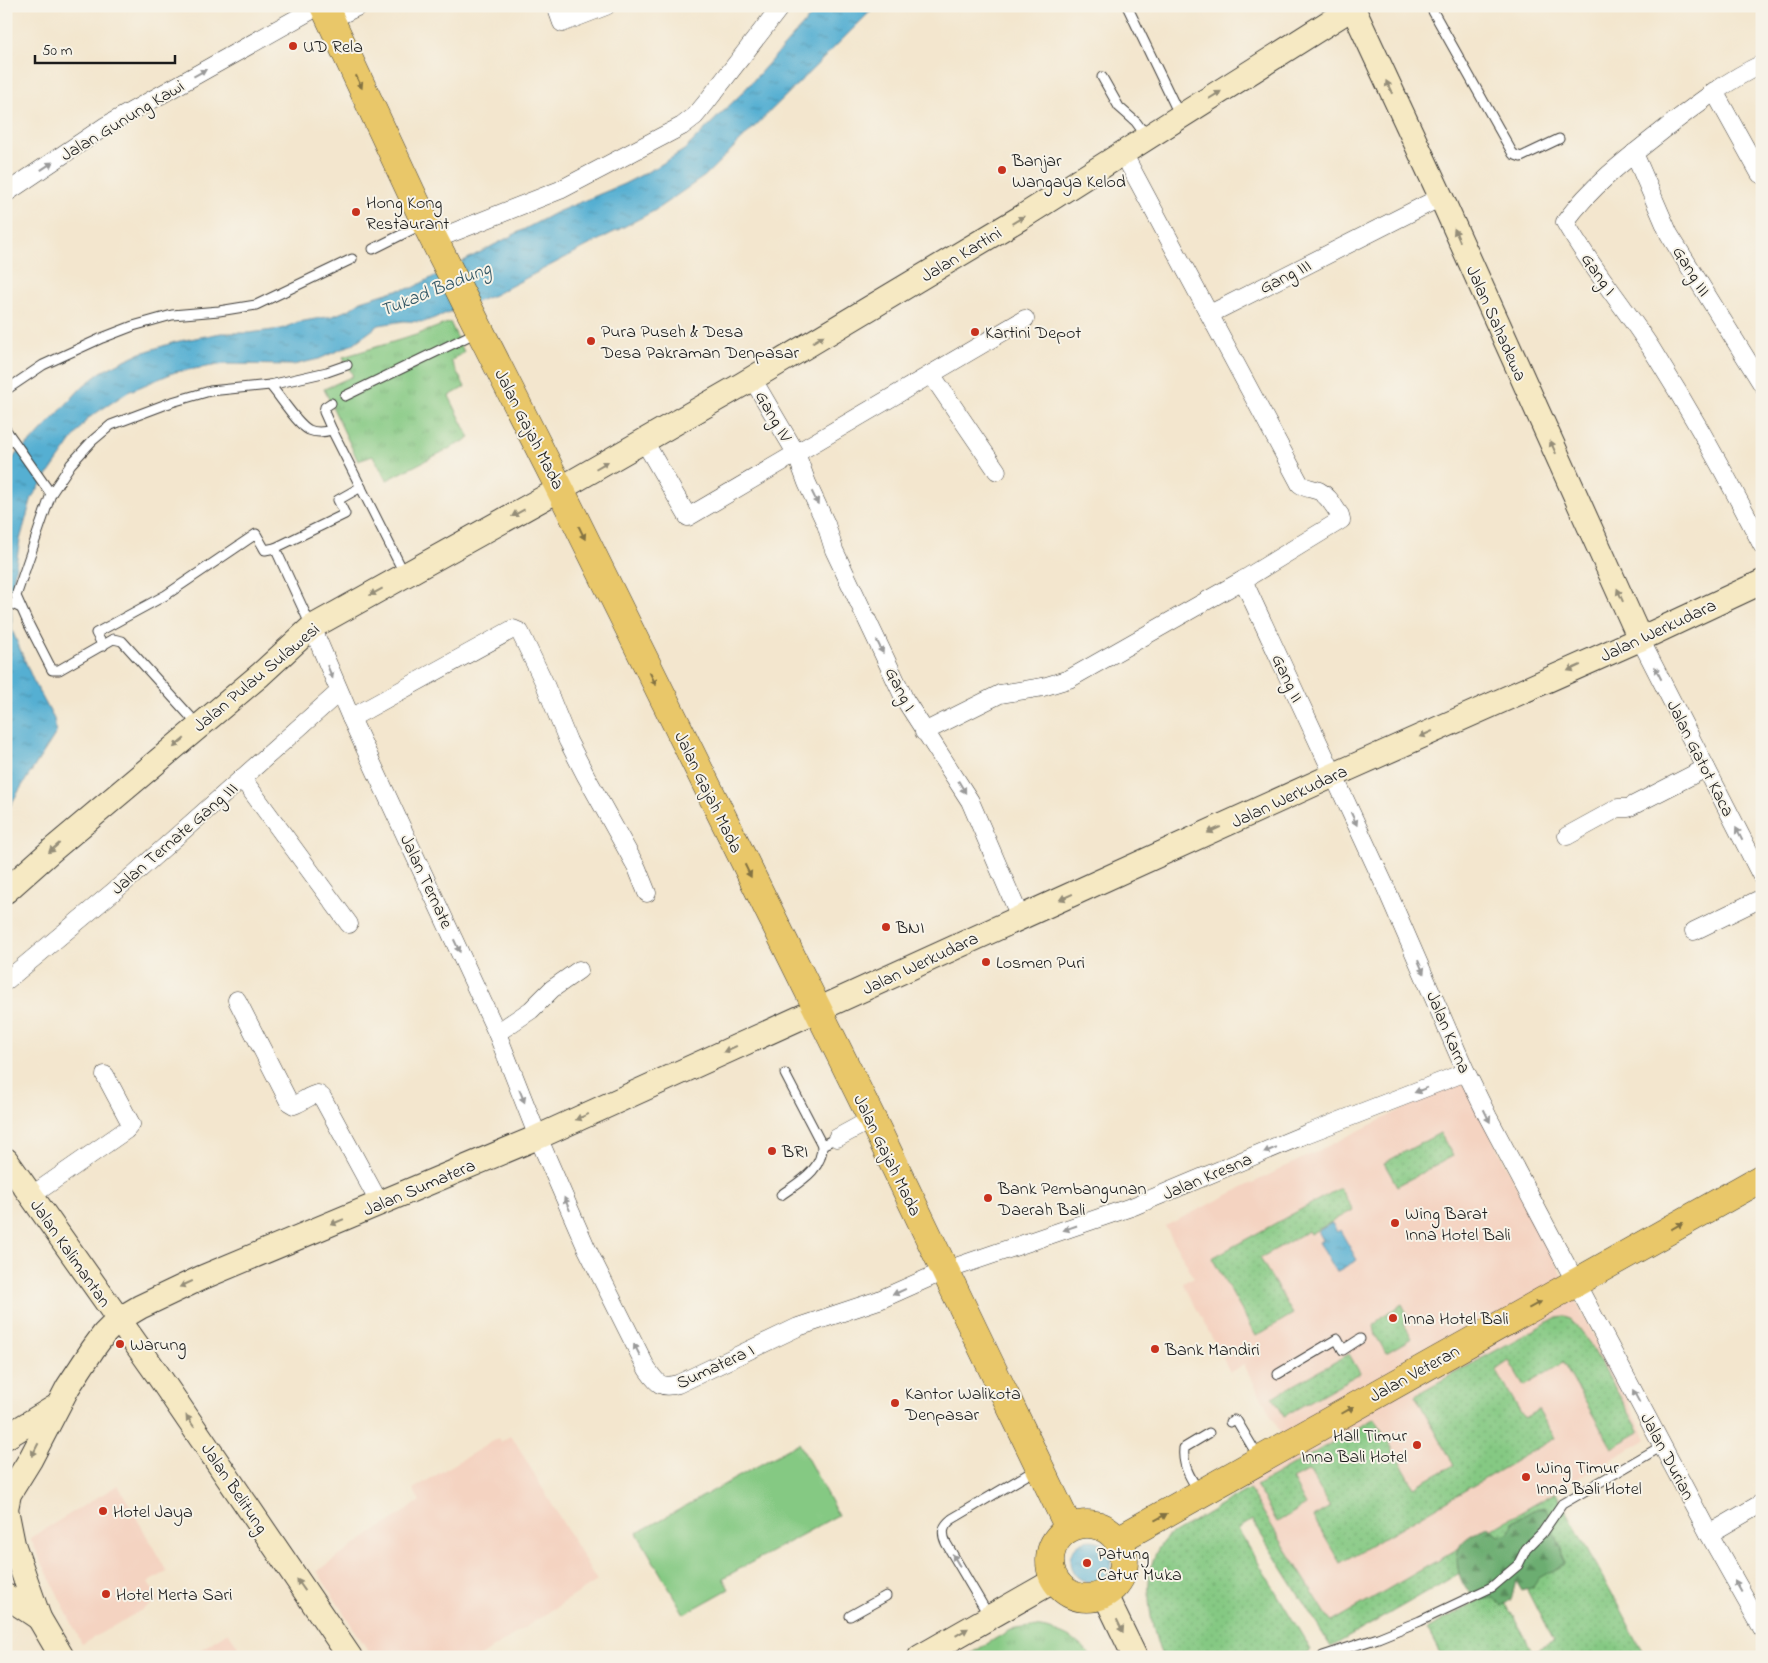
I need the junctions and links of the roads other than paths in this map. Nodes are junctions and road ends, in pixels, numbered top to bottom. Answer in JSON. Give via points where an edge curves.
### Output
{"nodes":[{"id":1,"x":359,"y":6,"type":"edge"},
{"id":2,"x":556,"y":6,"type":"edge"},
{"id":3,"x":606,"y":6,"type":"edge"},
{"id":4,"x":781,"y":6,"type":"edge"},
{"id":5,"x":1127,"y":6,"type":"edge"},
{"id":6,"x":1430,"y":6,"type":"edge"},
{"id":7,"x":1353,"y":7,"type":"edge"},
{"id":8,"x":324,"y":11,"type":"edge"},
{"id":9,"x":1762,"y":64,"type":"edge"},
{"id":10,"x":1102,"y":77,"type":"dead end"},
{"id":11,"x":1714,"y":91,"type":"junction"},
{"id":12,"x":1180,"y":117,"type":"junction"},
{"id":13,"x":1148,"y":138,"type":"junction"},
{"id":14,"x":1559,"y":139,"type":"dead end"},
{"id":15,"x":1123,"y":153,"type":"junction"},
{"id":16,"x":1634,"y":153,"type":"junction"},
{"id":17,"x":1760,"y":174,"type":"dead end"},
{"id":18,"x":6,"y":193,"type":"edge"},
{"id":19,"x":1441,"y":197,"type":"junction"},
{"id":20,"x":432,"y":237,"type":"junction"},
{"id":21,"x":373,"y":249,"type":"dead end"},
{"id":22,"x":352,"y":259,"type":"dead end"},
{"id":23,"x":1210,"y":314,"type":"junction"},
{"id":24,"x":1025,"y":319,"type":"dead end"},
{"id":25,"x":475,"y":320,"type":"junction"},
{"id":26,"x":348,"y":365,"type":"dead end"},
{"id":27,"x":931,"y":374,"type":"junction"},
{"id":28,"x":752,"y":378,"type":"junction"},
{"id":29,"x":1762,"y":384,"type":"edge"},
{"id":30,"x":270,"y":385,"type":"junction"},
{"id":31,"x":6,"y":390,"type":"edge"},
{"id":32,"x":345,"y":396,"type":"dead end"},
{"id":33,"x":330,"y":402,"type":"dead end"},
{"id":34,"x":6,"y":430,"type":"edge"},
{"id":35,"x":332,"y":430,"type":"junction"},
{"id":36,"x":644,"y":441,"type":"junction"},
{"id":37,"x":796,"y":453,"type":"junction"},
{"id":38,"x":997,"y":472,"type":"dead end"},
{"id":39,"x":361,"y":487,"type":"junction"},
{"id":40,"x":560,"y":489,"type":"junction"},
{"id":41,"x":52,"y":494,"type":"junction"},
{"id":42,"x":1762,"y":545,"type":"edge"},
{"id":43,"x":275,"y":548,"type":"junction"},
{"id":44,"x":405,"y":576,"type":"junction"},
{"id":45,"x":1242,"y":580,"type":"junction"},
{"id":46,"x":1762,"y":582,"type":"edge"},
{"id":47,"x":14,"y":605,"type":"edge"},
{"id":48,"x":312,"y":627,"type":"junction"},
{"id":49,"x":1640,"y":639,"type":"junction"},
{"id":50,"x":103,"y":646,"type":"junction"},
{"id":51,"x":339,"y":692,"type":"junction"},
{"id":52,"x":351,"y":718,"type":"junction"},
{"id":53,"x":199,"y":726,"type":"junction"},
{"id":54,"x":924,"y":732,"type":"junction"},
{"id":55,"x":1706,"y":768,"type":"junction"},
{"id":56,"x":1334,"y":775,"type":"junction"},
{"id":57,"x":242,"y":778,"type":"junction"},
{"id":58,"x":1567,"y":836,"type":"dead end"},
{"id":59,"x":1762,"y":877,"type":"edge"},
{"id":60,"x":6,"y":891,"type":"edge"},
{"id":61,"x":647,"y":893,"type":"dead end"},
{"id":62,"x":1762,"y":898,"type":"edge"},
{"id":63,"x":1020,"y":917,"type":"junction"},
{"id":64,"x":349,"y":924,"type":"dead end"},
{"id":65,"x":1694,"y":931,"type":"dead end"},
{"id":66,"x":579,"y":970,"type":"dead end"},
{"id":67,"x":6,"y":981,"type":"edge"},
{"id":68,"x":237,"y":1000,"type":"dead end"},
{"id":69,"x":816,"y":1010,"type":"junction"},
{"id":70,"x":497,"y":1033,"type":"junction"},
{"id":71,"x":1466,"y":1072,"type":"junction"},
{"id":72,"x":785,"y":1074,"type":"dead end"},
{"id":73,"x":106,"y":1075,"type":"dead end"},
{"id":74,"x":872,"y":1119,"type":"junction"},
{"id":75,"x":538,"y":1137,"type":"junction"},
{"id":76,"x":829,"y":1141,"type":"junction"},
{"id":77,"x":6,"y":1160,"type":"edge"},
{"id":78,"x":1762,"y":1178,"type":"edge"},
{"id":79,"x":781,"y":1195,"type":"dead end"},
{"id":80,"x":31,"y":1196,"type":"junction"},
{"id":81,"x":380,"y":1204,"type":"junction"},
{"id":82,"x":944,"y":1271,"type":"junction"},
{"id":83,"x":1576,"y":1283,"type":"junction"},
{"id":84,"x":118,"y":1320,"type":"junction"},
{"id":85,"x":1360,"y":1339,"type":"dead end"},
{"id":86,"x":1278,"y":1374,"type":"dead end"},
{"id":87,"x":57,"y":1406,"type":"junction"},
{"id":88,"x":1230,"y":1422,"type":"dead end"},
{"id":89,"x":1209,"y":1433,"type":"dead end"},
{"id":90,"x":6,"y":1437,"type":"edge"},
{"id":91,"x":1662,"y":1446,"type":"junction"},
{"id":92,"x":1261,"y":1460,"type":"junction"},
{"id":93,"x":1039,"y":1468,"type":"junction"},
{"id":94,"x":1201,"y":1494,"type":"junction"},
{"id":95,"x":1762,"y":1503,"type":"edge"},
{"id":96,"x":1069,"y":1528,"type":"junction"},
{"id":97,"x":1709,"y":1534,"type":"junction"},
{"id":98,"x":1118,"y":1540,"type":"junction"},
{"id":99,"x":1055,"y":1580,"type":"junction"},
{"id":100,"x":1105,"y":1595,"type":"junction"},
{"id":101,"x":6,"y":1596,"type":"edge"},
{"id":102,"x":886,"y":1596,"type":"dead end"},
{"id":103,"x":1756,"y":1602,"type":"edge"},
{"id":104,"x":850,"y":1616,"type":"dead end"},
{"id":105,"x":989,"y":1616,"type":"junction"},
{"id":106,"x":39,"y":1618,"type":"junction"},
{"id":107,"x":1762,"y":1628,"type":"edge"},
{"id":108,"x":1323,"y":1656,"type":"edge"},
{"id":109,"x":62,"y":1657,"type":"edge"},
{"id":110,"x":350,"y":1657,"type":"edge"},
{"id":111,"x":920,"y":1657,"type":"edge"},
{"id":112,"x":1135,"y":1657,"type":"edge"}],
"edges":[{"from":1,"to":8,"type":"street","name":"Jalan Gunung Kawi"},
{"from":2,"to":3,"type":"street","via":[[562,23]]},
{"from":4,"to":20,"type":"street","via":[[705,104],[682,126],[560,190]]},
{"from":5,"to":12,"type":"lane"},
{"from":6,"to":14,"type":"lane","via":[[1513,154],[1521,157]]},
{"from":12,"to":7,"type":"street","name":"Jalan Kartini","one_way":true},
{"from":19,"to":7,"type":"street","name":"Jalan Sahadewa","one_way":true},
{"from":18,"to":8,"type":"street","name":"Jalan Gunung Kawi","one_way":true,"via":[[107,125]]},
{"from":8,"to":20,"type":"main road","name":"Jalan Gajah Mada","one_way":true},
{"from":9,"to":11,"type":"street","name":"Gang I"},
{"from":10,"to":13,"type":"lane","via":[[1119,107]]},
{"from":11,"to":16,"type":"street","name":"Gang I"},
{"from":11,"to":17,"type":"street"},
{"from":12,"to":13,"type":"street","name":"Jalan Kartini"},
{"from":13,"to":15,"type":"street","name":"Jalan Kartini"},
{"from":15,"to":23,"type":"street"},
{"from":28,"to":15,"type":"street","name":"Jalan Kartini","one_way":true,"via":[[1022,218]]},
{"from":16,"to":29,"type":"street","name":"Gang III","via":[[1669,234]]},
{"from":16,"to":42,"type":"street","name":"Gang I","via":[[1594,188],[1565,222],[1655,354]]},
{"from":19,"to":23,"type":"street","name":"Gang III"},
{"from":49,"to":19,"type":"street","name":"Jalan Sahadewa","one_way":true},
{"from":20,"to":21,"type":"lane"},
{"from":20,"to":25,"type":"main road","name":"Jalan Gajah Mada"},
{"from":22,"to":31,"type":"lane","via":[[256,305],[172,315],[133,326],[44,366]]},
{"from":23,"to":45,"type":"street","via":[[1300,484],[1325,495],[1341,518]]},
{"from":24,"to":27,"type":"street"},
{"from":25,"to":32,"type":"lane"},
{"from":25,"to":40,"type":"main road","name":"Jalan Gajah Mada"},
{"from":26,"to":30,"type":"lane"},
{"from":27,"to":37,"type":"street"},
{"from":27,"to":38,"type":"street"},
{"from":28,"to":36,"type":"street","name":"Jalan Kartini"},
{"from":28,"to":37,"type":"street","name":"Gang IV"},
{"from":30,"to":35,"type":"lane","via":[[300,424],[310,430]]},
{"from":30,"to":41,"type":"lane","via":[[210,391],[111,425],[72,464]]},
{"from":33,"to":35,"type":"lane","via":[[324,412]]},
{"from":34,"to":41,"type":"lane"},
{"from":35,"to":39,"type":"lane"},
{"from":36,"to":37,"type":"street","via":[[688,517]]},
{"from":40,"to":36,"type":"street","name":"Jalan Kartini","one_way":true},
{"from":37,"to":54,"type":"street","name":"Gang I","one_way":true,"via":[[834,550],[896,682]]},
{"from":39,"to":43,"type":"lane","via":[[338,500],[345,514]]},
{"from":39,"to":44,"type":"lane"},
{"from":40,"to":44,"type":"street","name":"Jalan Pulau Sulawesi","one_way":true},
{"from":40,"to":69,"type":"main road","name":"Jalan Gajah Mada","one_way":true},
{"from":41,"to":47,"type":"lane"},
{"from":43,"to":48,"type":"lane"},
{"from":43,"to":50,"type":"lane","via":[[265,550],[256,534],[166,595],[96,633]]},
{"from":44,"to":48,"type":"street","name":"Jalan Pulau Sulawesi","one_way":true},
{"from":45,"to":54,"type":"street","via":[[1069,679],[1000,694]]},
{"from":45,"to":56,"type":"street","name":"Gang II"},
{"from":46,"to":49,"type":"street","name":"Jalan Werkudara"},
{"from":47,"to":50,"type":"lane","via":[[52,670],[59,670]]},
{"from":48,"to":51,"type":"street","name":"Jalan Ternate","one_way":true},
{"from":48,"to":53,"type":"street","name":"Jalan Pulau Sulawesi"},
{"from":55,"to":49,"type":"street","name":"Jalan Gatot Kaca","one_way":true},
{"from":49,"to":56,"type":"street","name":"Jalan Werkudara","one_way":true},
{"from":50,"to":53,"type":"lane","via":[[114,639],[122,641]]},
{"from":51,"to":52,"type":"street","name":"Jalan Ternate"},
{"from":51,"to":57,"type":"street","name":"Jalan Ternate Gang III"},
{"from":52,"to":61,"type":"street","via":[[513,629],[520,632],[568,741],[637,868]]},
{"from":52,"to":70,"type":"street","name":"Jalan Ternate","one_way":true},
{"from":53,"to":60,"type":"street","name":"Jalan Pulau Sulawesi","one_way":true},
{"from":54,"to":63,"type":"street","name":"Gang I","one_way":true,"via":[[970,801]]},
{"from":55,"to":58,"type":"street","via":[[1628,808],[1618,808]]},
{"from":59,"to":55,"type":"street","name":"Jalan Gatot Kaca","one_way":true},
{"from":56,"to":63,"type":"street","name":"Jalan Werkudara","one_way":true},
{"from":56,"to":71,"type":"street","name":"Jalan Karna","one_way":true},
{"from":57,"to":64,"type":"street"},
{"from":57,"to":67,"type":"street","name":"Jalan Ternate Gang III","via":[[131,877]]},
{"from":62,"to":65,"type":"street"},
{"from":63,"to":69,"type":"street","name":"Jalan Werkudara"},
{"from":66,"to":70,"type":"street"},
{"from":68,"to":81,"type":"street","via":[[289,1102],[294,1105],[313,1095],[322,1097]]},
{"from":69,"to":74,"type":"main road","name":"Jalan Gajah Mada"},
{"from":69,"to":75,"type":"street","name":"Jalan Sumatera","one_way":true},
{"from":70,"to":75,"type":"street","name":"Jalan Ternate","one_way":true},
{"from":71,"to":82,"type":"street","name":"Jalan Kresna","one_way":true,"via":[[1134,1206]]},
{"from":71,"to":83,"type":"street","name":"Jalan Karna","one_way":true},
{"from":72,"to":76,"type":"lane"},
{"from":73,"to":80,"type":"street","via":[[132,1124]]},
{"from":74,"to":76,"type":"street"},
{"from":74,"to":82,"type":"main road","name":"Jalan Gajah Mada"},
{"from":75,"to":81,"type":"street","name":"Jalan Sumatera"},
{"from":82,"to":75,"type":"street","name":"Sumatera I","one_way":true,"via":[[879,1300],[798,1327],[666,1387],[660,1385],[647,1369],[586,1247]]},
{"from":76,"to":79,"type":"lane","via":[[809,1176]]},
{"from":77,"to":80,"type":"street","name":"Jalan Kalimantan"},
{"from":83,"to":78,"type":"main road","name":"Jalan Veteran","one_way":true},
{"from":80,"to":84,"type":"street","name":"Jalan Kalimantan"},
{"from":81,"to":84,"type":"street","name":"Jalan Sumatera","one_way":true,"via":[[201,1278]]},
{"from":82,"to":93,"type":"main road","name":"Jalan Gajah Mada"},
{"from":91,"to":83,"type":"street","name":"Jalan Durian","one_way":true},
{"from":92,"to":83,"type":"main road","name":"Jalan Veteran","one_way":true},
{"from":84,"to":87,"type":"street","name":"Jalan Sumatera","via":[[93,1349]]},
{"from":110,"to":84,"type":"street","name":"Jalan Belitung","one_way":true},
{"from":85,"to":86,"type":"lane","via":[[1343,1350],[1337,1340]]},
{"from":87,"to":90,"type":"street","name":"Jalan Sumatera"},
{"from":87,"to":106,"type":"street","name":"Jalan Sumatera","one_way":true,"via":[[9,1494],[6,1509],[13,1544]]},
{"from":88,"to":92,"type":"lane","via":[[1237,1421]]},
{"from":89,"to":94,"type":"lane","via":[[1184,1448],[1185,1468]]},
{"from":91,"to":97,"type":"street","name":"Jalan Durian"},
{"from":91,"to":108,"type":"lane","via":[[1562,1504],[1526,1549],[1518,1565],[1492,1587],[1420,1621]]},
{"from":92,"to":94,"type":"main road","name":"Jalan Veteran"},
{"from":93,"to":96,"type":"main road","name":"Jalan Gajah Mada"},
{"from":105,"to":93,"type":"lane","one_way":true,"via":[[946,1543],[943,1530],[952,1519]]},
{"from":98,"to":94,"type":"main road","name":"Jalan Veteran","one_way":true},
{"from":95,"to":97,"type":"street"},
{"from":96,"to":98,"type":"main road","via":[[1079,1524],[1101,1526]]},
{"from":96,"to":99,"type":"main road","via":[[1053,1546],[1050,1569]]},
{"from":103,"to":97,"type":"street","name":"Jalan Durian","one_way":true},
{"from":98,"to":100,"type":"main road","via":[[1125,1564],[1122,1577]]},
{"from":99,"to":100,"type":"main road","via":[[1072,1596],[1094,1598]]},
{"from":99,"to":105,"type":"street"},
{"from":100,"to":112,"type":"street","one_way":true},
{"from":101,"to":106,"type":"street"},
{"from":102,"to":104,"type":"lane"},
{"from":103,"to":107,"type":"street","name":"Jalan Durian"},
{"from":111,"to":105,"type":"street","one_way":true},
{"from":106,"to":109,"type":"street"}]}
